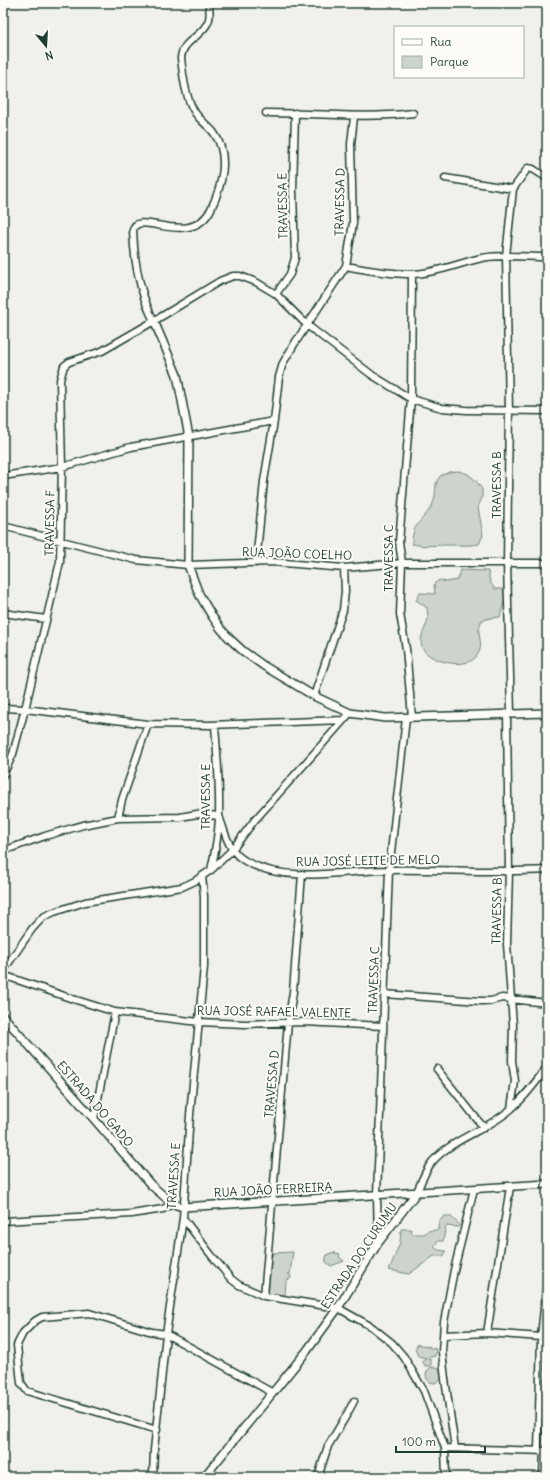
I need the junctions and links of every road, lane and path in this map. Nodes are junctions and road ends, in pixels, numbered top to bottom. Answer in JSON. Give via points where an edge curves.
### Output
{"nodes":[{"id":1,"x":209,"y":3,"type":"edge"},
{"id":2,"x":266,"y":113,"type":"dead end"},
{"id":3,"x":295,"y":113,"type":"junction"},
{"id":4,"x":412,"y":113,"type":"dead end"},
{"id":5,"x":354,"y":117,"type":"junction"},
{"id":6,"x":445,"y":178,"type":"dead end"},
{"id":7,"x":547,"y":178,"type":"edge"},
{"id":8,"x":513,"y":189,"type":"junction"},
{"id":9,"x":506,"y":256,"type":"junction"},
{"id":10,"x":547,"y":257,"type":"edge"},
{"id":11,"x":346,"y":266,"type":"junction"},
{"id":12,"x":412,"y":274,"type":"junction"},
{"id":13,"x":276,"y":294,"type":"junction"},
{"id":14,"x":154,"y":321,"type":"junction"},
{"id":15,"x":308,"y":325,"type":"junction"},
{"id":16,"x":411,"y":399,"type":"junction"},
{"id":17,"x":508,"y":411,"type":"junction"},
{"id":18,"x":547,"y":411,"type":"edge"},
{"id":19,"x":274,"y":421,"type":"junction"},
{"id":20,"x":189,"y":437,"type":"junction"},
{"id":21,"x":62,"y":467,"type":"junction"},
{"id":22,"x":3,"y":476,"type":"edge"},
{"id":23,"x":3,"y":526,"type":"edge"},
{"id":24,"x":61,"y":541,"type":"junction"},
{"id":25,"x":256,"y":562,"type":"junction"},
{"id":26,"x":402,"y":563,"type":"junction"},
{"id":27,"x":547,"y":563,"type":"edge"},
{"id":28,"x":188,"y":564,"type":"junction"},
{"id":29,"x":507,"y":564,"type":"junction"},
{"id":30,"x":344,"y":568,"type":"junction"},
{"id":31,"x":3,"y":613,"type":"edge"},
{"id":32,"x":46,"y":619,"type":"junction"},
{"id":33,"x":314,"y":696,"type":"junction"},
{"id":34,"x":3,"y":708,"type":"edge"},
{"id":35,"x":25,"y":709,"type":"junction"},
{"id":36,"x":350,"y":713,"type":"junction"},
{"id":37,"x":509,"y":713,"type":"junction"},
{"id":38,"x":547,"y":713,"type":"edge"},
{"id":39,"x":409,"y":718,"type":"junction"},
{"id":40,"x":344,"y":720,"type":"junction"},
{"id":41,"x":148,"y":724,"type":"junction"},
{"id":42,"x":215,"y":725,"type":"junction"},
{"id":43,"x":3,"y":775,"type":"edge"},
{"id":44,"x":219,"y":816,"type":"junction"},
{"id":45,"x":118,"y":818,"type":"junction"},
{"id":46,"x":232,"y":850,"type":"junction"},
{"id":47,"x":3,"y":851,"type":"edge"},
{"id":48,"x":211,"y":870,"type":"junction"},
{"id":49,"x":389,"y":870,"type":"junction"},
{"id":50,"x":547,"y":870,"type":"edge"},
{"id":51,"x":509,"y":872,"type":"junction"},
{"id":52,"x":302,"y":874,"type":"junction"},
{"id":53,"x":202,"y":876,"type":"junction"},
{"id":54,"x":3,"y":971,"type":"edge"},
{"id":55,"x":3,"y":976,"type":"edge"},
{"id":56,"x":384,"y":994,"type":"junction"},
{"id":57,"x":511,"y":998,"type":"junction"},
{"id":58,"x":547,"y":1003,"type":"edge"},
{"id":59,"x":115,"y":1012,"type":"junction"},
{"id":60,"x":3,"y":1016,"type":"edge"},
{"id":61,"x":199,"y":1022,"type":"junction"},
{"id":62,"x":288,"y":1023,"type":"junction"},
{"id":63,"x":384,"y":1026,"type":"junction"},
{"id":64,"x":547,"y":1067,"type":"edge"},
{"id":65,"x":437,"y":1069,"type":"dead end"},
{"id":66,"x":511,"y":1110,"type":"junction"},
{"id":67,"x":94,"y":1119,"type":"junction"},
{"id":68,"x":484,"y":1128,"type":"junction"},
{"id":69,"x":547,"y":1184,"type":"edge"},
{"id":70,"x":510,"y":1187,"type":"junction"},
{"id":71,"x":474,"y":1189,"type":"junction"},
{"id":72,"x":417,"y":1192,"type":"junction"},
{"id":73,"x":377,"y":1195,"type":"junction"},
{"id":74,"x":273,"y":1201,"type":"junction"},
{"id":75,"x":172,"y":1204,"type":"junction"},
{"id":76,"x":183,"y":1207,"type":"junction"},
{"id":77,"x":183,"y":1218,"type":"junction"},
{"id":78,"x":3,"y":1221,"type":"edge"},
{"id":79,"x":378,"y":1243,"type":"junction"},
{"id":80,"x":547,"y":1278,"type":"edge"},
{"id":81,"x":264,"y":1296,"type":"junction"},
{"id":82,"x":338,"y":1308,"type":"junction"},
{"id":83,"x":487,"y":1333,"type":"junction"},
{"id":84,"x":166,"y":1334,"type":"junction"},
{"id":85,"x":444,"y":1335,"type":"junction"},
{"id":86,"x":541,"y":1337,"type":"junction"},
{"id":87,"x":273,"y":1394,"type":"junction"},
{"id":88,"x":354,"y":1401,"type":"dead end"},
{"id":89,"x":157,"y":1430,"type":"junction"},
{"id":90,"x":445,"y":1448,"type":"junction"},
{"id":91,"x":455,"y":1448,"type":"junction"},
{"id":92,"x":543,"y":1451,"type":"edge"},
{"id":93,"x":153,"y":1477,"type":"edge"},
{"id":94,"x":204,"y":1477,"type":"edge"},
{"id":95,"x":318,"y":1477,"type":"edge"},
{"id":96,"x":446,"y":1477,"type":"edge"},
{"id":97,"x":544,"y":1477,"type":"edge"}],
"edges":[{"from":1,"to":14,"type":"street","via":[[209,21],[186,45],[181,58],[191,105],[220,144],[223,160],[222,177],[211,210],[198,224],[180,228],[142,222],[134,226],[136,265],[146,306]]},
{"from":2,"to":3,"type":"street"},
{"from":3,"to":5,"type":"street"},
{"from":3,"to":13,"type":"street","name":"TRAVESSA E","via":[[295,258],[290,274]]},
{"from":4,"to":5,"type":"street"},
{"from":5,"to":11,"type":"street","name":"TRAVESSA D","via":[[351,144],[352,223]]},
{"from":6,"to":8,"type":"street"},
{"from":7,"to":8,"type":"street","via":[[528,168]]},
{"from":8,"to":9,"type":"street","name":"TRAVESSA B"},
{"from":9,"to":10,"type":"street"},
{"from":9,"to":12,"type":"street","via":[[484,258]]},
{"from":9,"to":17,"type":"street","name":"TRAVESSA B"},
{"from":11,"to":12,"type":"street"},
{"from":11,"to":15,"type":"street","name":"TRAVESSA D"},
{"from":12,"to":16,"type":"street","name":"TRAVESSA C"},
{"from":13,"to":14,"type":"street","via":[[247,278],[233,276],[220,281]]},
{"from":13,"to":15,"type":"street"},
{"from":14,"to":20,"type":"street","via":[[177,375]]},
{"from":14,"to":21,"type":"street","name":"TRAVESSA F","via":[[102,351],[64,366],[60,380]]},
{"from":15,"to":16,"type":"street","via":[[372,375]]},
{"from":15,"to":19,"type":"street","name":"TRAVESSA D","via":[[281,370],[276,388]]},
{"from":16,"to":17,"type":"street","via":[[442,408]]},
{"from":16,"to":26,"type":"street","name":"TRAVESSA C","via":[[400,523]]},
{"from":17,"to":18,"type":"street"},
{"from":17,"to":29,"type":"street","name":"TRAVESSA B"},
{"from":19,"to":20,"type":"street"},
{"from":19,"to":25,"type":"street","name":"TRAVESSA D","via":[[264,481]]},
{"from":20,"to":21,"type":"street","via":[[131,447]]},
{"from":20,"to":28,"type":"street"},
{"from":21,"to":22,"type":"street"},
{"from":21,"to":24,"type":"street","name":"TRAVESSA F"},
{"from":23,"to":24,"type":"street","name":"RUA JOÃO COELHO"},
{"from":24,"to":28,"type":"street","name":"RUA JOÃO COELHO","via":[[136,560]]},
{"from":24,"to":32,"type":"street","name":"TRAVESSA F","via":[[60,562]]},
{"from":25,"to":28,"type":"street","name":"RUA JOÃO COELHO"},
{"from":25,"to":30,"type":"street","name":"RUA JOÃO COELHO"},
{"from":26,"to":29,"type":"street","name":"RUA JOÃO COELHO"},
{"from":26,"to":30,"type":"street","name":"RUA JOÃO COELHO"},
{"from":26,"to":39,"type":"street","name":"TRAVESSA C","via":[[400,614],[407,664]]},
{"from":27,"to":29,"type":"street","name":"RUA JOÃO COELHO"},
{"from":28,"to":33,"type":"street","via":[[199,594],[221,629],[243,651]]},
{"from":29,"to":37,"type":"street","name":"TRAVESSA B"},
{"from":30,"to":33,"type":"street","via":[[343,610]]},
{"from":31,"to":32,"type":"street"},
{"from":32,"to":35,"type":"street","name":"TRAVESSA F"},
{"from":33,"to":36,"type":"street"},
{"from":34,"to":35,"type":"street"},
{"from":35,"to":41,"type":"street"},
{"from":35,"to":43,"type":"street","name":"TRAVESSA F","via":[[13,754]]},
{"from":36,"to":39,"type":"street","via":[[385,718]]},
{"from":36,"to":40,"type":"street"},
{"from":37,"to":38,"type":"street"},
{"from":37,"to":39,"type":"street"},
{"from":37,"to":51,"type":"street","name":"TRAVESSA B"},
{"from":39,"to":49,"type":"street","name":"TRAVESSA C"},
{"from":40,"to":42,"type":"street"},
{"from":40,"to":46,"type":"street","via":[[254,821]]},
{"from":41,"to":42,"type":"street"},
{"from":41,"to":45,"type":"street"},
{"from":42,"to":44,"type":"street","name":"TRAVESSA E"},
{"from":44,"to":45,"type":"street","via":[[197,814],[180,817]]},
{"from":44,"to":46,"type":"street"},
{"from":44,"to":48,"type":"street","name":"TRAVESSA E"},
{"from":45,"to":47,"type":"street","via":[[83,825]]},
{"from":46,"to":48,"type":"street"},
{"from":46,"to":52,"type":"street","name":"RUA JOSÉ LEITE DE MELO","via":[[242,859],[258,867],[270,871]]},
{"from":48,"to":53,"type":"street"},
{"from":49,"to":51,"type":"street","name":"RUA JOSÉ LEITE DE MELO"},
{"from":49,"to":52,"type":"street","name":"RUA JOSÉ LEITE DE MELO"},
{"from":49,"to":56,"type":"street","name":"TRAVESSA C"},
{"from":50,"to":51,"type":"street","name":"RUA JOSÉ LEITE DE MELO"},
{"from":51,"to":57,"type":"street","name":"TRAVESSA B","via":[[507,944]]},
{"from":52,"to":62,"type":"street","name":"TRAVESSA D","via":[[293,992]]},
{"from":53,"to":54,"type":"street","via":[[182,887],[85,902],[43,917]]},
{"from":53,"to":61,"type":"street","name":"TRAVESSA E","via":[[204,959]]},
{"from":55,"to":59,"type":"street","name":"RUA JOSÉ RAFAEL VALENTE"},
{"from":56,"to":57,"type":"street","via":[[480,1001]]},
{"from":56,"to":63,"type":"street","name":"TRAVESSA C"},
{"from":57,"to":58,"type":"street"},
{"from":57,"to":66,"type":"street","name":"TRAVESSA B","via":[[512,1062],[515,1081]]},
{"from":59,"to":61,"type":"street","name":"RUA JOSÉ RAFAEL VALENTE"},
{"from":59,"to":67,"type":"street"},
{"from":60,"to":67,"type":"street","name":"ESTRADA DO GADO"},
{"from":61,"to":62,"type":"street","name":"RUA JOSÉ RAFAEL VALENTE"},
{"from":61,"to":76,"type":"street","name":"TRAVESSA E"},
{"from":62,"to":63,"type":"street","name":"RUA JOSÉ RAFAEL VALENTE"},
{"from":62,"to":74,"type":"street","name":"TRAVESSA D"},
{"from":63,"to":73,"type":"street","name":"TRAVESSA C"},
{"from":64,"to":66,"type":"street","name":"ESTRADA DO CURUMU"},
{"from":65,"to":68,"type":"street"},
{"from":66,"to":68,"type":"street","name":"ESTRADA DO CURUMU"},
{"from":67,"to":75,"type":"street","name":"ESTRADA DO GADO","via":[[146,1179]]},
{"from":68,"to":72,"type":"street","name":"ESTRADA DO CURUMU","via":[[455,1144],[437,1158]]},
{"from":69,"to":70,"type":"street","name":"RUA JOÃO FERREIRA"},
{"from":70,"to":71,"type":"street","name":"RUA JOÃO FERREIRA"},
{"from":70,"to":83,"type":"street"},
{"from":71,"to":72,"type":"street","name":"RUA JOÃO FERREIRA"},
{"from":71,"to":85,"type":"street","via":[[454,1270]]},
{"from":72,"to":73,"type":"street","name":"RUA JOÃO FERREIRA"},
{"from":72,"to":79,"type":"street","name":"ESTRADA DO CURUMU"},
{"from":73,"to":74,"type":"street","name":"RUA JOÃO FERREIRA"},
{"from":73,"to":79,"type":"street","name":"TRAVESSA C"},
{"from":74,"to":76,"type":"street","name":"RUA JOÃO FERREIRA"},
{"from":74,"to":81,"type":"street","name":"TRAVESSA D"},
{"from":75,"to":76,"type":"street","name":"RUA JOÃO FERREIRA"},
{"from":75,"to":78,"type":"street","via":[[163,1209],[132,1214]]},
{"from":76,"to":77,"type":"street","name":"TRAVESSA E"},
{"from":77,"to":81,"type":"street","via":[[231,1279]]},
{"from":77,"to":84,"type":"street","name":"TRAVESSA E"},
{"from":79,"to":82,"type":"street","name":"ESTRADA DO CURUMU"},
{"from":80,"to":86,"type":"street"},
{"from":81,"to":82,"type":"street"},
{"from":82,"to":87,"type":"street","name":"ESTRADA DO CURUMU"},
{"from":82,"to":90,"type":"street","via":[[382,1334],[399,1350],[424,1391]]},
{"from":83,"to":85,"type":"street"},
{"from":83,"to":86,"type":"street"},
{"from":84,"to":87,"type":"street"},
{"from":84,"to":89,"type":"street","name":"TRAVESSA E"},
{"from":84,"to":89,"type":"street","via":[[89,1313],[49,1316],[35,1320],[23,1333],[17,1345],[22,1386],[27,1391]]},
{"from":85,"to":91,"type":"street","via":[[442,1352]]},
{"from":86,"to":92,"type":"street"},
{"from":87,"to":94,"type":"street","name":"ESTRADA DO CURUMU"},
{"from":88,"to":95,"type":"street","via":[[328,1446]]},
{"from":89,"to":93,"type":"street","name":"TRAVESSA E"},
{"from":90,"to":91,"type":"street"},
{"from":90,"to":96,"type":"street"},
{"from":91,"to":92,"type":"street"},
{"from":92,"to":97,"type":"street"}]}
